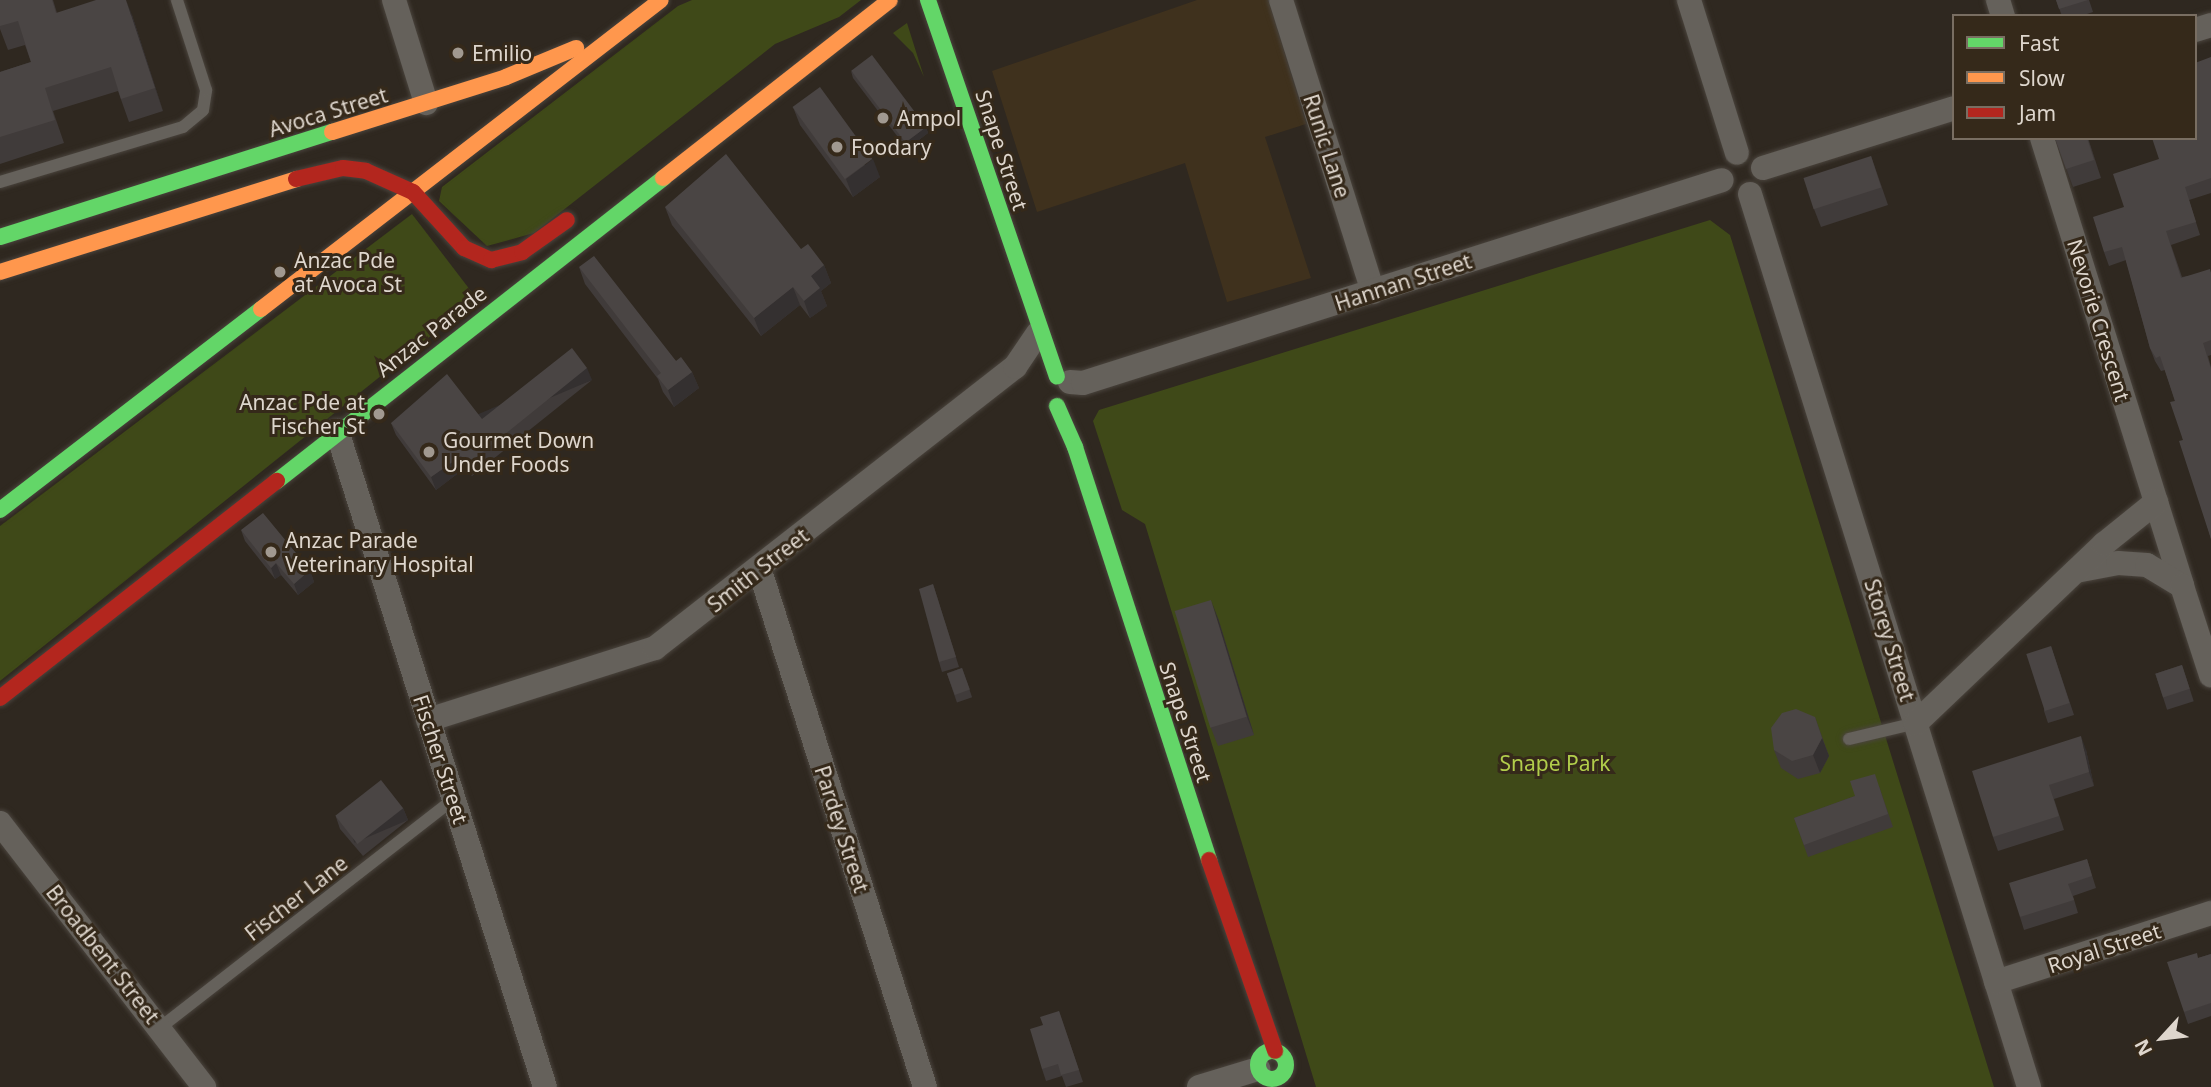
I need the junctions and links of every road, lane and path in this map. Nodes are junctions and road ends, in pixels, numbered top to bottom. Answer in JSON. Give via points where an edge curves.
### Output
{"nodes":[{"id":1,"x":177,"y":0,"type":"edge"},
{"id":2,"x":394,"y":0,"type":"edge"},
{"id":3,"x":659,"y":0,"type":"edge"},
{"id":4,"x":890,"y":0,"type":"edge"},
{"id":5,"x":928,"y":0,"type":"edge"},
{"id":6,"x":1280,"y":0,"type":"edge"},
{"id":7,"x":1689,"y":0,"type":"edge"},
{"id":8,"x":838,"y":40,"type":"junction"},
{"id":9,"x":799,"y":44,"type":"dead end"},
{"id":10,"x":426,"y":103,"type":"junction"},
{"id":11,"x":1952,"y":109,"type":"edge"},
{"id":12,"x":2043,"y":140,"type":"edge"},
{"id":13,"x":1737,"y":153,"type":"junction"},
{"id":14,"x":1763,"y":168,"type":"junction"},
{"id":15,"x":317,"y":172,"type":"junction"},
{"id":16,"x":1722,"y":180,"type":"junction"},
{"id":17,"x":0,"y":182,"type":"edge"},
{"id":18,"x":343,"y":183,"type":"dead end"},
{"id":19,"x":413,"y":192,"type":"junction"},
{"id":20,"x":1750,"y":194,"type":"junction"},
{"id":21,"x":584,"y":207,"type":"dead end"},
{"id":22,"x":360,"y":213,"type":"dead end"},
{"id":23,"x":0,"y":237,"type":"edge"},
{"id":24,"x":347,"y":240,"type":"junction"},
{"id":25,"x":0,"y":272,"type":"edge"},
{"id":26,"x":1373,"y":292,"type":"junction"},
{"id":27,"x":1035,"y":324,"type":"junction"},
{"id":28,"x":1060,"y":389,"type":"junction"},
{"id":29,"x":337,"y":431,"type":"junction"},
{"id":30,"x":2156,"y":502,"type":"junction"},
{"id":31,"x":0,"y":510,"type":"edge"},
{"id":32,"x":760,"y":570,"type":"junction"},
{"id":33,"x":2076,"y":571,"type":"junction"},
{"id":34,"x":2182,"y":586,"type":"junction"},
{"id":35,"x":2211,"y":674,"type":"edge"},
{"id":36,"x":0,"y":698,"type":"edge"},
{"id":37,"x":428,"y":720,"type":"junction"},
{"id":38,"x":1916,"y":723,"type":"junction"},
{"id":39,"x":1849,"y":739,"type":"dead end"},
{"id":40,"x":454,"y":799,"type":"junction"},
{"id":41,"x":0,"y":823,"type":"edge"},
{"id":42,"x":2211,"y":914,"type":"edge"},
{"id":43,"x":1996,"y":982,"type":"junction"},
{"id":44,"x":161,"y":1027,"type":"junction"},
{"id":45,"x":1271,"y":1072,"type":"edge"},
{"id":46,"x":204,"y":1087,"type":"edge"},
{"id":47,"x":545,"y":1087,"type":"edge"},
{"id":48,"x":925,"y":1087,"type":"edge"},
{"id":49,"x":1199,"y":1087,"type":"edge"},
{"id":50,"x":2029,"y":1087,"type":"edge"}],
"edges":[{"from":1,"to":17,"type":"lane","via":[[206,90],[203,110],[183,127]]},
{"from":2,"to":10,"type":"street"},
{"from":3,"to":10,"type":"main road","name":"Avoca Street","via":[[541,64]]},
{"from":3,"to":19,"type":"main road"},
{"from":4,"to":8,"type":"main road","name":"Anzac Parade"},
{"from":5,"to":27,"type":"main road","name":"Snape Street"},
{"from":6,"to":26,"type":"street","name":"Runic Lane"},
{"from":7,"to":13,"type":"street"},
{"from":8,"to":9,"type":"main road"},
{"from":8,"to":29,"type":"main road","name":"Anzac Parade"},
{"from":10,"to":23,"type":"main road","name":"Avoca Street"},
{"from":11,"to":14,"type":"street"},
{"from":12,"to":30,"type":"street","name":"Nevorie Crescent"},
{"from":13,"to":14,"type":"street","via":[[1753,155]]},
{"from":13,"to":16,"type":"street","via":[[1724,163]]},
{"from":14,"to":20,"type":"street","via":[[1762,184]]},
{"from":15,"to":18,"type":"main road"},
{"from":15,"to":19,"type":"main road","via":[[366,171]]},
{"from":15,"to":25,"type":"main road"},
{"from":16,"to":20,"type":"street","via":[[1733,193]]},
{"from":16,"to":26,"type":"street","name":"Hannan Street"},
{"from":19,"to":21,"type":"main road","via":[[464,248],[491,260],[522,252]]},
{"from":19,"to":24,"type":"main road"},
{"from":20,"to":38,"type":"street","name":"Storey Street"},
{"from":22,"to":24,"type":"main road"},
{"from":24,"to":31,"type":"main road"},
{"from":26,"to":28,"type":"street","name":"Hannan Street"},
{"from":27,"to":28,"type":"main road","name":"Snape Street"},
{"from":27,"to":32,"type":"street","name":"Smith Street","via":[[1015,367]]},
{"from":28,"to":45,"type":"main road","name":"Snape Street","via":[[1256,1009]]},
{"from":29,"to":36,"type":"main road","name":"Anzac Parade"},
{"from":29,"to":37,"type":"street","name":"Fischer Street"},
{"from":30,"to":33,"type":"street"},
{"from":30,"to":34,"type":"street","name":"Nevorie Crescent"},
{"from":32,"to":37,"type":"street","name":"Smith Street","via":[[655,648]]},
{"from":32,"to":48,"type":"street","name":"Pardey Street"},
{"from":33,"to":34,"type":"street","via":[[2118,563],[2147,565]]},
{"from":33,"to":38,"type":"street"},
{"from":34,"to":35,"type":"street","name":"Nevorie Crescent"},
{"from":37,"to":40,"type":"street","name":"Fischer Street"},
{"from":38,"to":39,"type":"lane"},
{"from":38,"to":43,"type":"street","name":"Storey Street"},
{"from":40,"to":44,"type":"lane","name":"Fischer Lane"},
{"from":40,"to":47,"type":"street","name":"Fischer Street"},
{"from":41,"to":44,"type":"street","name":"Broadbent Street"},
{"from":42,"to":43,"type":"street","name":"Royal Street"},
{"from":43,"to":50,"type":"street","name":"Storey Street"},
{"from":44,"to":46,"type":"street","name":"Broadbent Street"},
{"from":45,"to":49,"type":"street"}]}
